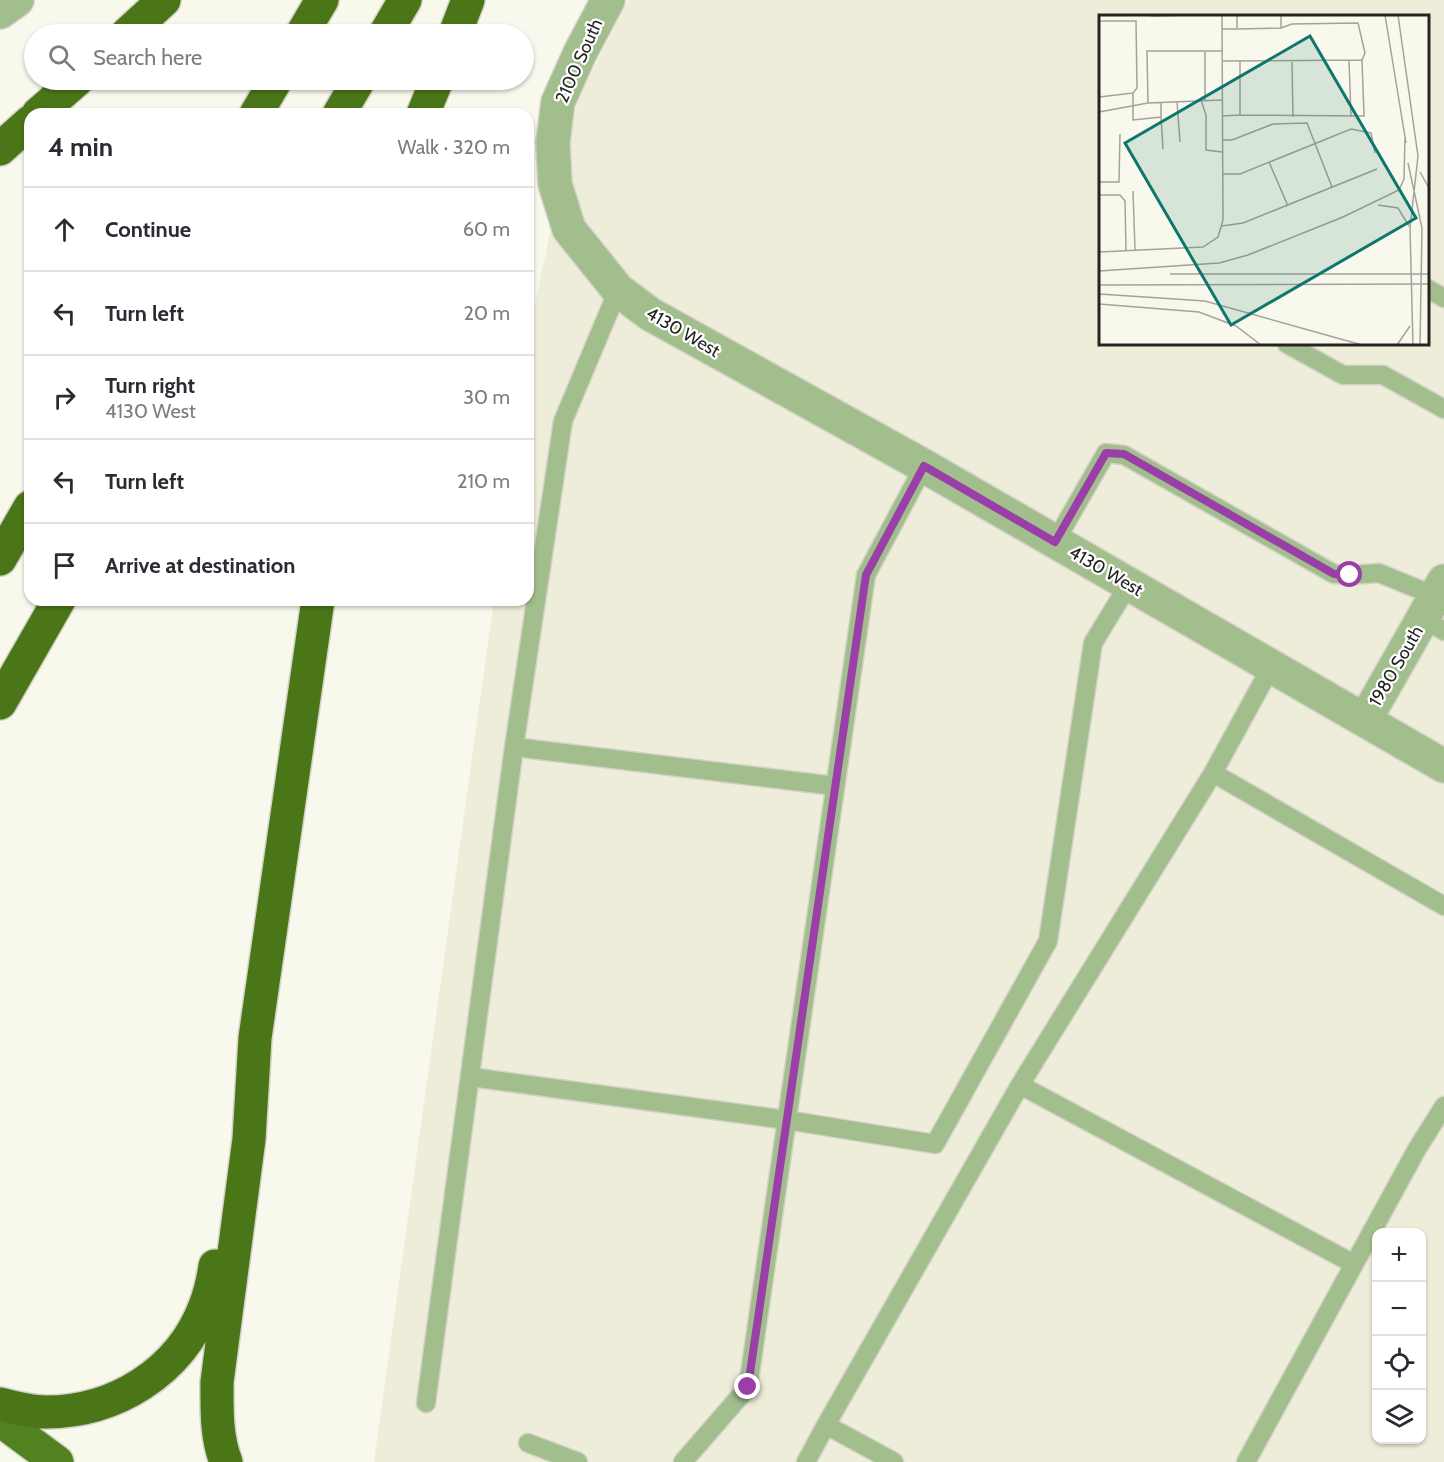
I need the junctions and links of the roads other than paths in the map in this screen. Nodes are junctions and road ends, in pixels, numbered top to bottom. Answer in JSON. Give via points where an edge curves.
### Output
{"nodes":[{"id":1,"x":17,"y":0,"type":"edge"},
{"id":2,"x":164,"y":0,"type":"edge"},
{"id":3,"x":322,"y":0,"type":"edge"},
{"id":4,"x":405,"y":0,"type":"edge"},
{"id":5,"x":468,"y":0,"type":"edge"},
{"id":6,"x":608,"y":0,"type":"edge"},
{"id":7,"x":0,"y":12,"type":"edge"},
{"id":8,"x":138,"y":24,"type":"edge"},
{"id":9,"x":308,"y":24,"type":"edge"},
{"id":10,"x":391,"y":24,"type":"edge"},
{"id":11,"x":459,"y":24,"type":"edge"},
{"id":12,"x":66,"y":90,"type":"edge"},
{"id":13,"x":270,"y":90,"type":"edge"},
{"id":14,"x":353,"y":90,"type":"edge"},
{"id":15,"x":433,"y":90,"type":"edge"},
{"id":16,"x":46,"y":108,"type":"edge"},
{"id":17,"x":260,"y":108,"type":"edge"},
{"id":18,"x":343,"y":108,"type":"edge"},
{"id":19,"x":425,"y":108,"type":"edge"},
{"id":20,"x":24,"y":127,"type":"edge"},
{"id":21,"x":0,"y":149,"type":"edge"},
{"id":22,"x":569,"y":229,"type":"joint"},
{"id":23,"x":618,"y":290,"type":"junction"},
{"id":24,"x":1429,"y":290,"type":"edge"},
{"id":25,"x":1444,"y":298,"type":"edge"},
{"id":26,"x":1289,"y":345,"type":"edge"},
{"id":27,"x":1444,"y":409,"type":"edge"},
{"id":28,"x":924,"y":466,"type":"junction"},
{"id":29,"x":24,"y":518,"type":"edge"},
{"id":30,"x":1055,"y":542,"type":"junction"},
{"id":31,"x":0,"y":560,"type":"edge"},
{"id":32,"x":1129,"y":584,"type":"junction"},
{"id":33,"x":56,"y":606,"type":"edge"},
{"id":34,"x":317,"y":606,"type":"edge"},
{"id":35,"x":1437,"y":606,"type":"edge"},
{"id":36,"x":1271,"y":667,"type":"junction"},
{"id":37,"x":0,"y":703,"type":"edge"},
{"id":38,"x":1365,"y":720,"type":"junction"},
{"id":39,"x":514,"y":747,"type":"junction"},
{"id":40,"x":1444,"y":766,"type":"edge"},
{"id":41,"x":1213,"y":773,"type":"junction"},
{"id":42,"x":835,"y":786,"type":"junction"},
{"id":43,"x":1444,"y":906,"type":"edge"},
{"id":44,"x":255,"y":1038,"type":"junction"},
{"id":45,"x":471,"y":1077,"type":"junction"},
{"id":46,"x":1020,"y":1085,"type":"junction"},
{"id":47,"x":1444,"y":1106,"type":"edge"},
{"id":48,"x":787,"y":1120,"type":"junction"},
{"id":49,"x":1354,"y":1264,"type":"junction"},
{"id":50,"x":426,"y":1403,"type":"dead end"},
{"id":51,"x":0,"y":1404,"type":"edge"},
{"id":52,"x":0,"y":1420,"type":"edge"},
{"id":53,"x":826,"y":1425,"type":"junction"},
{"id":54,"x":528,"y":1443,"type":"dead end"},
{"id":55,"x":57,"y":1462,"type":"edge"},
{"id":56,"x":226,"y":1462,"type":"edge"},
{"id":57,"x":578,"y":1462,"type":"edge"},
{"id":58,"x":683,"y":1462,"type":"edge"},
{"id":59,"x":806,"y":1462,"type":"edge"},
{"id":60,"x":894,"y":1462,"type":"edge"},
{"id":61,"x":1246,"y":1462,"type":"edge"}],
"edges":[{"from":1,"to":7,"type":"street"},
{"from":2,"to":8,"type":"highway"},
{"from":3,"to":9,"type":"highway"},
{"from":4,"to":10,"type":"highway"},
{"from":5,"to":11,"type":"highway"},
{"from":6,"to":22,"type":"street","name":"2100 South","via":[[558,102],[553,142],[555,184]]},
{"from":12,"to":16,"type":"highway"},
{"from":13,"to":17,"type":"highway"},
{"from":14,"to":18,"type":"highway"},
{"from":15,"to":19,"type":"highway"},
{"from":20,"to":21,"type":"highway"},
{"from":22,"to":23,"type":"street","name":"4130 West"},
{"from":23,"to":28,"type":"street","name":"4130 West","via":[[650,314]]},
{"from":23,"to":39,"type":"lane","via":[[562,421]]},
{"from":24,"to":25,"type":"lane"},
{"from":26,"to":27,"type":"lane","via":[[1343,375],[1383,375]]},
{"from":28,"to":30,"type":"street","name":"4130 West"},
{"from":28,"to":42,"type":"lane","via":[[866,575]]},
{"from":29,"to":31,"type":"highway"},
{"from":30,"to":32,"type":"street","name":"4130 West"},
{"from":30,"to":35,"type":"lane","via":[[1106,453],[1124,454],[1334,574],[1379,573]]},
{"from":32,"to":36,"type":"street","name":"4130 West"},
{"from":32,"to":48,"type":"lane","via":[[1093,643],[1048,942],[935,1144]]},
{"from":33,"to":37,"type":"highway"},
{"from":34,"to":44,"type":"highway"},
{"from":35,"to":38,"type":"street","name":"1980 South"},
{"from":36,"to":38,"type":"street","name":"4130 West"},
{"from":36,"to":41,"type":"lane"},
{"from":38,"to":40,"type":"street","name":"4130 West"},
{"from":39,"to":42,"type":"lane"},
{"from":39,"to":45,"type":"lane"},
{"from":41,"to":43,"type":"lane"},
{"from":41,"to":46,"type":"lane"},
{"from":42,"to":48,"type":"lane"},
{"from":44,"to":51,"type":"highway","via":[[233,1138],[210,1292],[185,1345],[152,1378],[104,1403],[80,1410],[45,1412]]},
{"from":44,"to":56,"type":"highway","via":[[249,1139],[218,1382],[219,1437]]},
{"from":45,"to":48,"type":"lane"},
{"from":45,"to":50,"type":"lane"},
{"from":46,"to":49,"type":"lane"},
{"from":46,"to":53,"type":"lane"},
{"from":47,"to":49,"type":"lane"},
{"from":48,"to":58,"type":"lane","via":[[748,1387]]},
{"from":49,"to":61,"type":"lane"},
{"from":52,"to":55,"type":"highway"},
{"from":53,"to":59,"type":"lane"},
{"from":53,"to":60,"type":"lane"},
{"from":54,"to":57,"type":"lane"}]}
